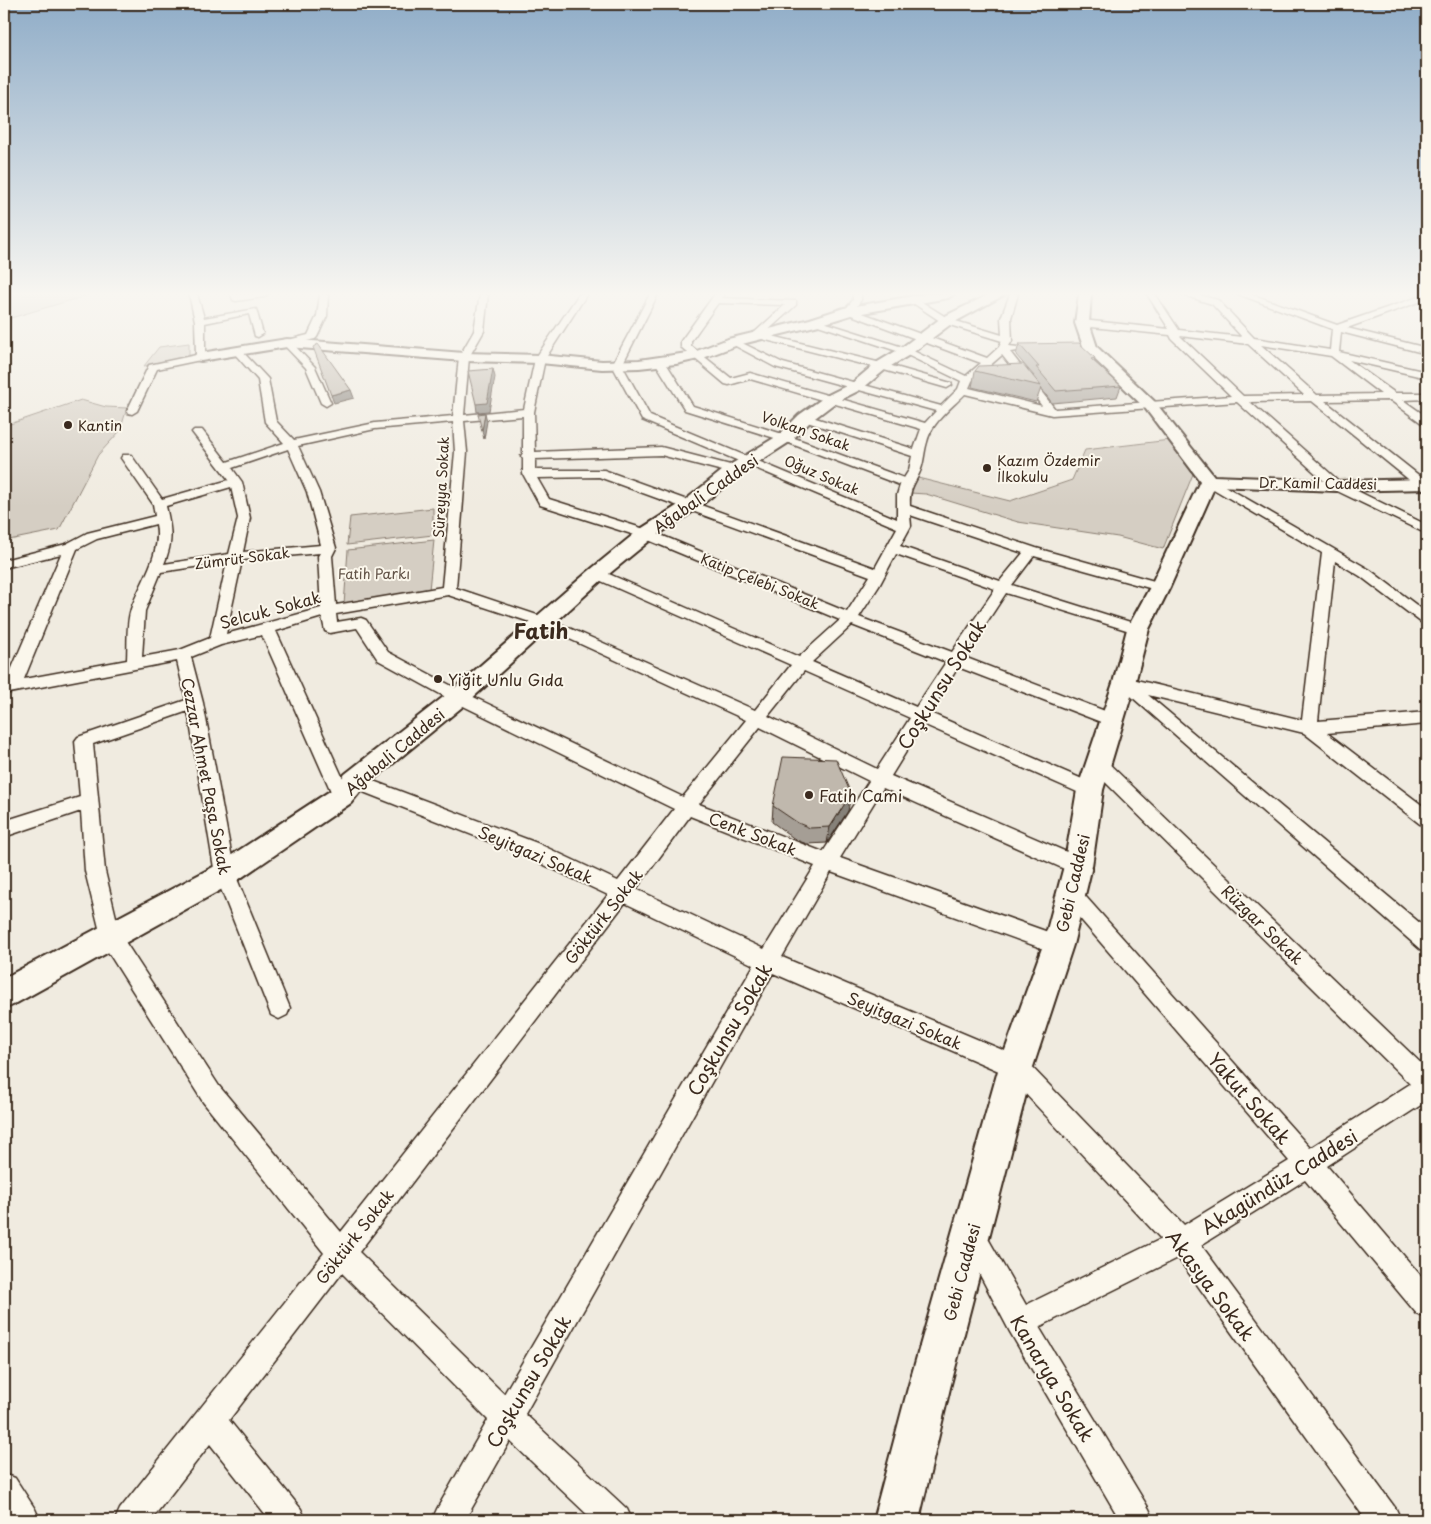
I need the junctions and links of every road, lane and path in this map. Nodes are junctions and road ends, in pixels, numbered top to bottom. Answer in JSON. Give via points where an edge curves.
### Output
{"nodes":[{"id":1,"x":162,"y":365,"type":"edge"},
{"id":2,"x":250,"y":365,"type":"edge"},
{"id":3,"x":308,"y":365,"type":"edge"},
{"id":4,"x":463,"y":365,"type":"edge"},
{"id":5,"x":539,"y":365,"type":"edge"},
{"id":6,"x":617,"y":365,"type":"edge"},
{"id":7,"x":662,"y":365,"type":"edge"},
{"id":8,"x":710,"y":365,"type":"edge"},
{"id":9,"x":779,"y":365,"type":"edge"},
{"id":10,"x":877,"y":365,"type":"edge"},
{"id":11,"x":939,"y":365,"type":"edge"},
{"id":12,"x":985,"y":365,"type":"edge"},
{"id":13,"x":1016,"y":365,"type":"edge"},
{"id":14,"x":1104,"y":365,"type":"edge"},
{"id":15,"x":1204,"y":365,"type":"edge"},
{"id":16,"x":1279,"y":365,"type":"edge"},
{"id":17,"x":1349,"y":365,"type":"edge"},
{"id":18,"x":881,"y":366,"type":"junction"},
{"id":19,"x":947,"y":385,"type":"dead end"},
{"id":20,"x":965,"y":385,"type":"junction"},
{"id":21,"x":856,"y":386,"type":"junction"},
{"id":22,"x":1427,"y":396,"type":"edge"},
{"id":23,"x":1392,"y":397,"type":"junction"},
{"id":24,"x":1316,"y":398,"type":"junction"},
{"id":25,"x":832,"y":399,"type":"junction"},
{"id":26,"x":1240,"y":400,"type":"junction"},
{"id":27,"x":326,"y":403,"type":"dead end"},
{"id":28,"x":1150,"y":405,"type":"junction"},
{"id":29,"x":944,"y":410,"type":"junction"},
{"id":30,"x":132,"y":411,"type":"dead end"},
{"id":31,"x":529,"y":412,"type":"junction"},
{"id":32,"x":1052,"y":412,"type":"junction"},
{"id":33,"x":458,"y":418,"type":"junction"},
{"id":34,"x":805,"y":418,"type":"junction"},
{"id":35,"x":1427,"y":422,"type":"edge"},
{"id":36,"x":927,"y":427,"type":"junction"},
{"id":37,"x":198,"y":432,"type":"dead end"},
{"id":38,"x":785,"y":438,"type":"junction"},
{"id":39,"x":291,"y":444,"type":"junction"},
{"id":40,"x":918,"y":454,"type":"junction"},
{"id":41,"x":527,"y":456,"type":"junction"},
{"id":42,"x":126,"y":458,"type":"dead end"},
{"id":43,"x":742,"y":465,"type":"junction"},
{"id":44,"x":225,"y":467,"type":"junction"},
{"id":45,"x":528,"y":474,"type":"junction"},
{"id":46,"x":1209,"y":480,"type":"junction"},
{"id":47,"x":236,"y":482,"type":"junction"},
{"id":48,"x":907,"y":483,"type":"junction"},
{"id":49,"x":1425,"y":484,"type":"edge"},
{"id":50,"x":1337,"y":486,"type":"junction"},
{"id":51,"x":689,"y":506,"type":"junction"},
{"id":52,"x":903,"y":508,"type":"junction"},
{"id":53,"x":161,"y":511,"type":"junction"},
{"id":54,"x":904,"y":526,"type":"junction"},
{"id":55,"x":1427,"y":530,"type":"edge"},
{"id":56,"x":646,"y":534,"type":"junction"},
{"id":57,"x":71,"y":547,"type":"junction"},
{"id":58,"x":329,"y":548,"type":"junction"},
{"id":59,"x":893,"y":548,"type":"junction"},
{"id":60,"x":1031,"y":551,"type":"junction"},
{"id":61,"x":1329,"y":552,"type":"junction"},
{"id":62,"x":234,"y":557,"type":"junction"},
{"id":63,"x":4,"y":564,"type":"edge"},
{"id":64,"x":156,"y":569,"type":"junction"},
{"id":65,"x":598,"y":574,"type":"junction"},
{"id":66,"x":878,"y":574,"type":"junction"},
{"id":67,"x":1003,"y":587,"type":"junction"},
{"id":68,"x":1160,"y":587,"type":"junction"},
{"id":69,"x":449,"y":590,"type":"junction"},
{"id":70,"x":327,"y":611,"type":"junction"},
{"id":71,"x":850,"y":618,"type":"junction"},
{"id":72,"x":1427,"y":620,"type":"edge"},
{"id":73,"x":544,"y":622,"type":"junction"},
{"id":74,"x":267,"y":629,"type":"junction"},
{"id":75,"x":1138,"y":629,"type":"junction"},
{"id":76,"x":217,"y":641,"type":"junction"},
{"id":77,"x":183,"y":655,"type":"junction"},
{"id":78,"x":956,"y":658,"type":"junction"},
{"id":79,"x":802,"y":663,"type":"junction"},
{"id":80,"x":134,"y":665,"type":"junction"},
{"id":81,"x":1124,"y":683,"type":"junction"},
{"id":82,"x":8,"y":687,"type":"edge"},
{"id":83,"x":459,"y":697,"type":"junction"},
{"id":84,"x":194,"y":703,"type":"junction"},
{"id":85,"x":920,"y":716,"type":"junction"},
{"id":86,"x":759,"y":719,"type":"junction"},
{"id":87,"x":1420,"y":719,"type":"edge"},
{"id":88,"x":1112,"y":720,"type":"junction"},
{"id":89,"x":1309,"y":728,"type":"junction"},
{"id":90,"x":1427,"y":730,"type":"edge"},
{"id":91,"x":1098,"y":764,"type":"junction"},
{"id":92,"x":881,"y":779,"type":"junction"},
{"id":93,"x":348,"y":788,"type":"junction"},
{"id":94,"x":1090,"y":790,"type":"junction"},
{"id":95,"x":90,"y":801,"type":"junction"},
{"id":96,"x":686,"y":806,"type":"junction"},
{"id":97,"x":1427,"y":819,"type":"edge"},
{"id":98,"x":4,"y":829,"type":"edge"},
{"id":99,"x":827,"y":862,"type":"junction"},
{"id":100,"x":1078,"y":866,"type":"junction"},
{"id":101,"x":225,"y":874,"type":"junction"},
{"id":102,"x":622,"y":892,"type":"junction"},
{"id":103,"x":1071,"y":894,"type":"junction"},
{"id":104,"x":110,"y":937,"type":"junction"},
{"id":105,"x":1427,"y":942,"type":"edge"},
{"id":106,"x":1058,"y":945,"type":"junction"},
{"id":107,"x":768,"y":962,"type":"junction"},
{"id":108,"x":4,"y":994,"type":"edge"},
{"id":109,"x":279,"y":1008,"type":"dead end"},
{"id":110,"x":1016,"y":1067,"type":"junction"},
{"id":111,"x":1427,"y":1086,"type":"edge"},
{"id":112,"x":1308,"y":1164,"type":"junction"},
{"id":113,"x":971,"y":1235,"type":"junction"},
{"id":114,"x":1182,"y":1242,"type":"junction"},
{"id":115,"x":341,"y":1253,"type":"junction"},
{"id":116,"x":1427,"y":1304,"type":"edge"},
{"id":117,"x":1020,"y":1322,"type":"junction"},
{"id":118,"x":507,"y":1418,"type":"junction"},
{"id":119,"x":210,"y":1420,"type":"junction"},
{"id":120,"x":4,"y":1489,"type":"edge"},
{"id":121,"x":24,"y":1520,"type":"edge"},
{"id":122,"x":131,"y":1520,"type":"edge"},
{"id":123,"x":290,"y":1520,"type":"edge"},
{"id":124,"x":448,"y":1520,"type":"edge"},
{"id":125,"x":616,"y":1520,"type":"edge"},
{"id":126,"x":896,"y":1520,"type":"edge"},
{"id":127,"x":1138,"y":1520,"type":"edge"},
{"id":128,"x":1386,"y":1520,"type":"edge"}],
"edges":[{"from":1,"to":30,"type":"street","via":[[153,367]]},
{"from":2,"to":39,"type":"street","via":[[263,379],[271,422]]},
{"from":3,"to":27,"type":"street"},
{"from":4,"to":33,"type":"street","name":"Süreyya Sokak"},
{"from":5,"to":31,"type":"street","name":"Katip Çelebi Sokak"},
{"from":6,"to":43,"type":"street","name":"Oğuz Sokak","via":[[646,418]]},
{"from":7,"to":38,"type":"street","name":"Volkan Sokak","via":[[689,408]]},
{"from":8,"to":25,"type":"street","via":[[729,382],[750,376]]},
{"from":9,"to":21,"type":"street"},
{"from":10,"to":18,"type":"street"},
{"from":11,"to":20,"type":"street"},
{"from":12,"to":20,"type":"street","name":"Göktürk Sokak"},
{"from":13,"to":32,"type":"street"},
{"from":14,"to":28,"type":"street"},
{"from":15,"to":26,"type":"street"},
{"from":16,"to":24,"type":"street"},
{"from":17,"to":23,"type":"street"},
{"from":18,"to":19,"type":"street"},
{"from":18,"to":21,"type":"street","name":"Ağabali Caddesi"},
{"from":20,"to":29,"type":"street","name":"Göktürk Sokak"},
{"from":20,"to":32,"type":"street"},
{"from":21,"to":25,"type":"street","name":"Ağabali Caddesi"},
{"from":21,"to":29,"type":"street"},
{"from":22,"to":23,"type":"street"},
{"from":23,"to":24,"type":"street"},
{"from":23,"to":35,"type":"street"},
{"from":24,"to":26,"type":"street"},
{"from":24,"to":49,"type":"street"},
{"from":25,"to":34,"type":"street","name":"Ağabali Caddesi"},
{"from":25,"to":36,"type":"street"},
{"from":26,"to":28,"type":"street"},
{"from":26,"to":50,"type":"street"},
{"from":28,"to":32,"type":"street"},
{"from":28,"to":46,"type":"street"},
{"from":29,"to":36,"type":"street","name":"Göktürk Sokak"},
{"from":31,"to":33,"type":"street"},
{"from":31,"to":41,"type":"street","name":"Katip Çelebi Sokak"},
{"from":33,"to":39,"type":"street","via":[[375,426]]},
{"from":33,"to":69,"type":"street","name":"Süreyya Sokak","via":[[461,452]]},
{"from":34,"to":38,"type":"street","name":"Ağabali Caddesi"},
{"from":34,"to":40,"type":"street"},
{"from":36,"to":40,"type":"street","name":"Göktürk Sokak"},
{"from":37,"to":44,"type":"street"},
{"from":38,"to":43,"type":"street","name":"Ağabali Caddesi"},
{"from":38,"to":48,"type":"street","name":"Volkan Sokak"},
{"from":39,"to":44,"type":"street"},
{"from":39,"to":58,"type":"street","via":[[313,492]]},
{"from":40,"to":48,"type":"street","name":"Göktürk Sokak","via":[[915,470]]},
{"from":41,"to":43,"type":"street","via":[[661,451]]},
{"from":41,"to":45,"type":"street","name":"Katip Çelebi Sokak"},
{"from":42,"to":53,"type":"street"},
{"from":43,"to":51,"type":"street","name":"Ağabali Caddesi"},
{"from":43,"to":54,"type":"street","name":"Oğuz Sokak"},
{"from":44,"to":47,"type":"street"},
{"from":45,"to":51,"type":"street","via":[[600,473]]},
{"from":45,"to":56,"type":"street","name":"Katip Çelebi Sokak","via":[[544,502]]},
{"from":46,"to":50,"type":"street","name":"Dr. Kamil Caddesi"},
{"from":46,"to":61,"type":"street"},
{"from":46,"to":68,"type":"street","name":"Gebi Caddesi"},
{"from":47,"to":53,"type":"street"},
{"from":47,"to":62,"type":"street","via":[[244,518]]},
{"from":48,"to":52,"type":"street","name":"Göktürk Sokak"},
{"from":49,"to":50,"type":"street","name":"Dr. Kamil Caddesi"},
{"from":50,"to":55,"type":"street"},
{"from":51,"to":56,"type":"street","name":"Ağabali Caddesi"},
{"from":51,"to":66,"type":"street"},
{"from":52,"to":54,"type":"street","name":"Göktürk Sokak"},
{"from":52,"to":60,"type":"street"},
{"from":53,"to":57,"type":"street"},
{"from":53,"to":64,"type":"street","via":[[164,548]]},
{"from":54,"to":59,"type":"street","name":"Göktürk Sokak"},
{"from":56,"to":65,"type":"street","name":"Ağabali Caddesi"},
{"from":56,"to":71,"type":"street","name":"Katip Çelebi Sokak"},
{"from":57,"to":63,"type":"street"},
{"from":57,"to":82,"type":"street"},
{"from":58,"to":62,"type":"street","name":"Zümrüt Sokak"},
{"from":58,"to":70,"type":"street","via":[[325,556]]},
{"from":59,"to":66,"type":"street","name":"Göktürk Sokak"},
{"from":59,"to":67,"type":"street"},
{"from":60,"to":67,"type":"street","name":"Coşkunsu Sokak"},
{"from":60,"to":68,"type":"street"},
{"from":61,"to":72,"type":"street","via":[[1365,573]]},
{"from":61,"to":89,"type":"street"},
{"from":62,"to":64,"type":"street","name":"Zümrüt Sokak"},
{"from":62,"to":76,"type":"street"},
{"from":64,"to":80,"type":"street","via":[[138,611]]},
{"from":65,"to":73,"type":"street","name":"Ağabali Caddesi"},
{"from":65,"to":79,"type":"street"},
{"from":66,"to":71,"type":"street","name":"Göktürk Sokak"},
{"from":67,"to":75,"type":"street"},
{"from":67,"to":78,"type":"street","name":"Coşkunsu Sokak"},
{"from":68,"to":75,"type":"street","name":"Gebi Caddesi"},
{"from":69,"to":70,"type":"street","name":"Selcuk Sokak"},
{"from":69,"to":73,"type":"street","name":"Selcuk Sokak"},
{"from":70,"to":74,"type":"street","name":"Selcuk Sokak"},
{"from":70,"to":83,"type":"street","name":"Cenk Sokak","via":[[330,628],[361,623],[383,656]]},
{"from":71,"to":78,"type":"street","name":"Katip Çelebi Sokak"},
{"from":71,"to":79,"type":"street","name":"Göktürk Sokak"},
{"from":73,"to":83,"type":"street","name":"Ağabali Caddesi"},
{"from":73,"to":86,"type":"street","name":"Selcuk Sokak"},
{"from":74,"to":76,"type":"street","name":"Selcuk Sokak"},
{"from":74,"to":93,"type":"street"},
{"from":75,"to":81,"type":"street","name":"Gebi Caddesi"},
{"from":76,"to":77,"type":"street","name":"Selcuk Sokak"},
{"from":77,"to":80,"type":"street","name":"Selcuk Sokak"},
{"from":77,"to":84,"type":"street","name":"Cezzar Ahmet Paşa Sokak"},
{"from":78,"to":85,"type":"street","name":"Coşkunsu Sokak"},
{"from":78,"to":88,"type":"street","name":"Katip Çelebi Sokak"},
{"from":79,"to":85,"type":"street"},
{"from":79,"to":86,"type":"street","name":"Göktürk Sokak"},
{"from":80,"to":82,"type":"street","name":"Selcuk Sokak"},
{"from":81,"to":88,"type":"street","name":"Gebi Caddesi"},
{"from":81,"to":89,"type":"street"},
{"from":81,"to":105,"type":"street"},
{"from":83,"to":93,"type":"street","name":"Ağabali Caddesi"},
{"from":83,"to":96,"type":"street","name":"Cenk Sokak"},
{"from":84,"to":95,"type":"street","via":[[84,741]]},
{"from":84,"to":101,"type":"street","name":"Cezzar Ahmet Paşa Sokak"},
{"from":85,"to":92,"type":"street","name":"Coşkunsu Sokak"},
{"from":85,"to":94,"type":"street"},
{"from":86,"to":92,"type":"street","name":"Selcuk Sokak"},
{"from":86,"to":96,"type":"street","name":"Göktürk Sokak"},
{"from":87,"to":89,"type":"street"},
{"from":87,"to":90,"type":"street"},
{"from":88,"to":91,"type":"street","name":"Gebi Caddesi"},
{"from":89,"to":97,"type":"street"},
{"from":91,"to":94,"type":"street","name":"Gebi Caddesi"},
{"from":91,"to":111,"type":"street","name":"Rüzgar Sokak"},
{"from":92,"to":99,"type":"street","name":"Coşkunsu Sokak"},
{"from":92,"to":100,"type":"street","name":"Selcuk Sokak"},
{"from":93,"to":101,"type":"street","name":"Ağabali Caddesi"},
{"from":93,"to":102,"type":"street","name":"Seyitgazi Sokak","via":[[530,849]]},
{"from":94,"to":100,"type":"street","name":"Gebi Caddesi"},
{"from":95,"to":98,"type":"street"},
{"from":95,"to":104,"type":"street","via":[[95,871]]},
{"from":96,"to":99,"type":"street","name":"Cenk Sokak"},
{"from":96,"to":102,"type":"street","name":"Göktürk Sokak"},
{"from":99,"to":106,"type":"street","name":"Cenk Sokak"},
{"from":99,"to":107,"type":"street","name":"Coşkunsu Sokak"},
{"from":100,"to":103,"type":"street","name":"Gebi Caddesi"},
{"from":101,"to":104,"type":"street","name":"Ağabali Caddesi"},
{"from":101,"to":109,"type":"street","name":"Cezzar Ahmet Paşa Sokak"},
{"from":102,"to":107,"type":"street","name":"Seyitgazi Sokak"},
{"from":102,"to":115,"type":"street","name":"Göktürk Sokak"},
{"from":103,"to":106,"type":"street","name":"Gebi Caddesi"},
{"from":103,"to":112,"type":"street","name":"Yakut Sokak"},
{"from":104,"to":108,"type":"street","name":"Ağabali Caddesi"},
{"from":104,"to":115,"type":"street","via":[[211,1094]]},
{"from":106,"to":110,"type":"street","name":"Gebi Caddesi"},
{"from":107,"to":110,"type":"street","name":"Seyitgazi Sokak"},
{"from":107,"to":118,"type":"street","name":"Coşkunsu Sokak"},
{"from":110,"to":113,"type":"street","name":"Gebi Caddesi"},
{"from":110,"to":114,"type":"street","name":"Akasya Sokak"},
{"from":111,"to":112,"type":"street","name":"Akagündüz Caddesi"},
{"from":112,"to":114,"type":"street","name":"Akagündüz Caddesi"},
{"from":112,"to":116,"type":"street","name":"Yakut Sokak"},
{"from":113,"to":117,"type":"street","name":"Kanarya Sokak"},
{"from":113,"to":126,"type":"street","name":"Gebi Caddesi"},
{"from":114,"to":117,"type":"street","name":"Akagündüz Caddesi"},
{"from":114,"to":128,"type":"street","name":"Akasya Sokak"},
{"from":115,"to":118,"type":"street"},
{"from":115,"to":119,"type":"street","name":"Göktürk Sokak"},
{"from":117,"to":127,"type":"street","name":"Kanarya Sokak"},
{"from":118,"to":124,"type":"street","name":"Coşkunsu Sokak"},
{"from":118,"to":125,"type":"street"},
{"from":119,"to":122,"type":"street","name":"Göktürk Sokak"},
{"from":119,"to":123,"type":"street"},
{"from":120,"to":121,"type":"street"}]}
